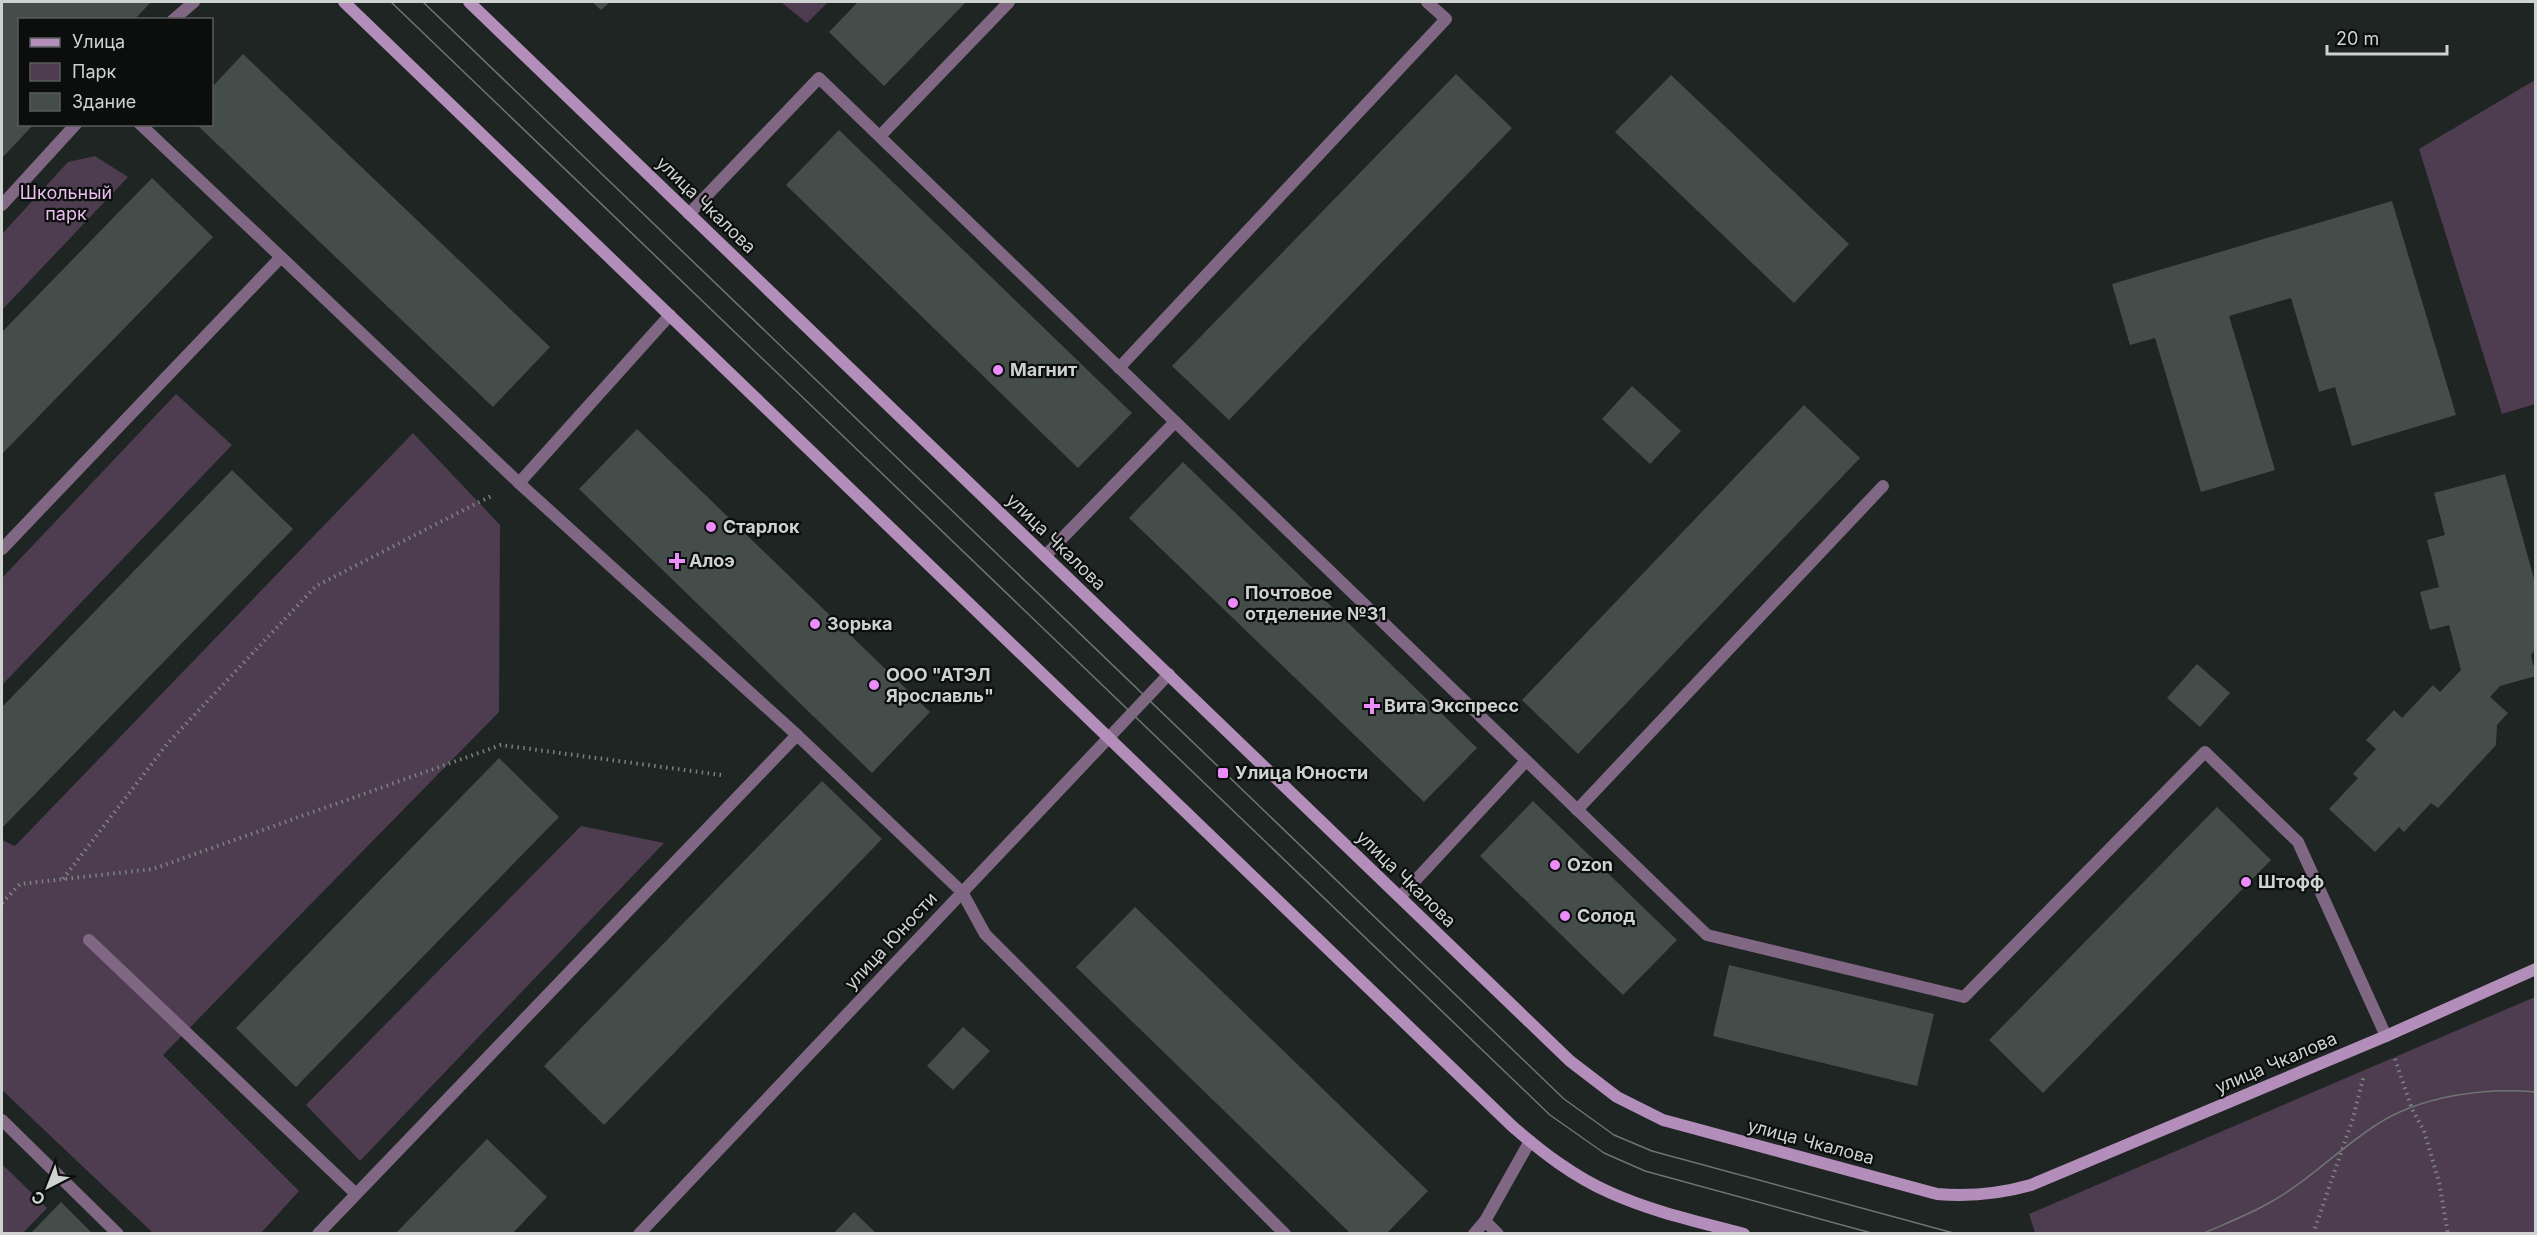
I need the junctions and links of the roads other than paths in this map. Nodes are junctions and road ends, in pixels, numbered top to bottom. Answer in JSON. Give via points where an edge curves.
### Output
{"nodes":[{"id":1,"x":194,"y":2,"type":"edge"},
{"id":2,"x":344,"y":2,"type":"edge"},
{"id":3,"x":469,"y":2,"type":"edge"},
{"id":4,"x":1009,"y":2,"type":"edge"},
{"id":5,"x":1427,"y":2,"type":"edge"},
{"id":6,"x":175,"y":18,"type":"edge"},
{"id":7,"x":74,"y":126,"type":"edge"},
{"id":8,"x":142,"y":126,"type":"edge"},
{"id":9,"x":880,"y":136,"type":"junction"},
{"id":10,"x":2,"y":205,"type":"edge"},
{"id":11,"x":689,"y":214,"type":"junction"},
{"id":12,"x":281,"y":257,"type":"junction"},
{"id":13,"x":670,"y":315,"type":"junction"},
{"id":14,"x":1119,"y":368,"type":"junction"},
{"id":15,"x":1175,"y":422,"type":"junction"},
{"id":16,"x":519,"y":483,"type":"junction"},
{"id":17,"x":1883,"y":486,"type":"dead end"},
{"id":18,"x":2,"y":549,"type":"edge"},
{"id":19,"x":1045,"y":556,"type":"junction"},
{"id":20,"x":1169,"y":674,"type":"junction"},
{"id":21,"x":797,"y":735,"type":"junction"},
{"id":22,"x":1109,"y":738,"type":"junction"},
{"id":23,"x":1526,"y":761,"type":"junction"},
{"id":24,"x":1577,"y":810,"type":"junction"},
{"id":25,"x":962,"y":892,"type":"junction"},
{"id":26,"x":1400,"y":897,"type":"junction"},
{"id":27,"x":89,"y":940,"type":"dead end"},
{"id":28,"x":2535,"y":969,"type":"edge"},
{"id":29,"x":2386,"y":1036,"type":"junction"},
{"id":30,"x":2,"y":1120,"type":"edge"},
{"id":31,"x":1530,"y":1141,"type":"junction"},
{"id":32,"x":356,"y":1194,"type":"junction"},
{"id":33,"x":1485,"y":1221,"type":"junction"},
{"id":34,"x":118,"y":1233,"type":"edge"},
{"id":35,"x":318,"y":1233,"type":"edge"},
{"id":36,"x":639,"y":1233,"type":"edge"},
{"id":37,"x":1285,"y":1233,"type":"edge"},
{"id":38,"x":1474,"y":1233,"type":"edge"},
{"id":39,"x":1498,"y":1233,"type":"edge"},
{"id":40,"x":1744,"y":1233,"type":"edge"}],
"edges":[{"from":1,"to":6,"type":"street"},
{"from":2,"to":13,"type":"street"},
{"from":3,"to":11,"type":"street","name":"улица Чкалова"},
{"from":4,"to":9,"type":"street"},
{"from":5,"to":14,"type":"street","via":[[1446,20]]},
{"from":7,"to":10,"type":"street"},
{"from":8,"to":12,"type":"street"},
{"from":9,"to":11,"type":"street","via":[[819,78]]},
{"from":9,"to":14,"type":"street"},
{"from":11,"to":19,"type":"street","name":"улица Чкалова"},
{"from":12,"to":16,"type":"street"},
{"from":12,"to":18,"type":"street"},
{"from":13,"to":16,"type":"street"},
{"from":13,"to":22,"type":"street"},
{"from":14,"to":15,"type":"street"},
{"from":15,"to":19,"type":"street"},
{"from":15,"to":23,"type":"street"},
{"from":16,"to":21,"type":"street"},
{"from":17,"to":24,"type":"street"},
{"from":19,"to":20,"type":"street","name":"улица Чкалова"},
{"from":20,"to":22,"type":"street","name":"улица Юности"},
{"from":20,"to":26,"type":"street","name":"улица Чкалова"},
{"from":21,"to":25,"type":"street"},
{"from":21,"to":32,"type":"street"},
{"from":22,"to":25,"type":"street","name":"улица Юности"},
{"from":22,"to":31,"type":"street"},
{"from":23,"to":24,"type":"street"},
{"from":23,"to":26,"type":"street"},
{"from":24,"to":29,"type":"street","via":[[1707,935],[1964,997],[2205,752],[2298,842]]},
{"from":25,"to":36,"type":"street","name":"улица Юности"},
{"from":25,"to":37,"type":"street","via":[[986,934]]},
{"from":26,"to":29,"type":"street","name":"улица Чкалова","via":[[1570,1062],[1630,1106],[1688,1129],[1936,1194],[1985,1196],[2031,1185]]},
{"from":27,"to":32,"type":"street"},
{"from":28,"to":29,"type":"street","name":"улица Чкалова"},
{"from":30,"to":34,"type":"street"},
{"from":31,"to":33,"type":"street"},
{"from":31,"to":40,"type":"street","via":[[1569,1170],[1611,1193]]},
{"from":32,"to":35,"type":"street"},
{"from":33,"to":38,"type":"street"},
{"from":33,"to":39,"type":"street"}]}
